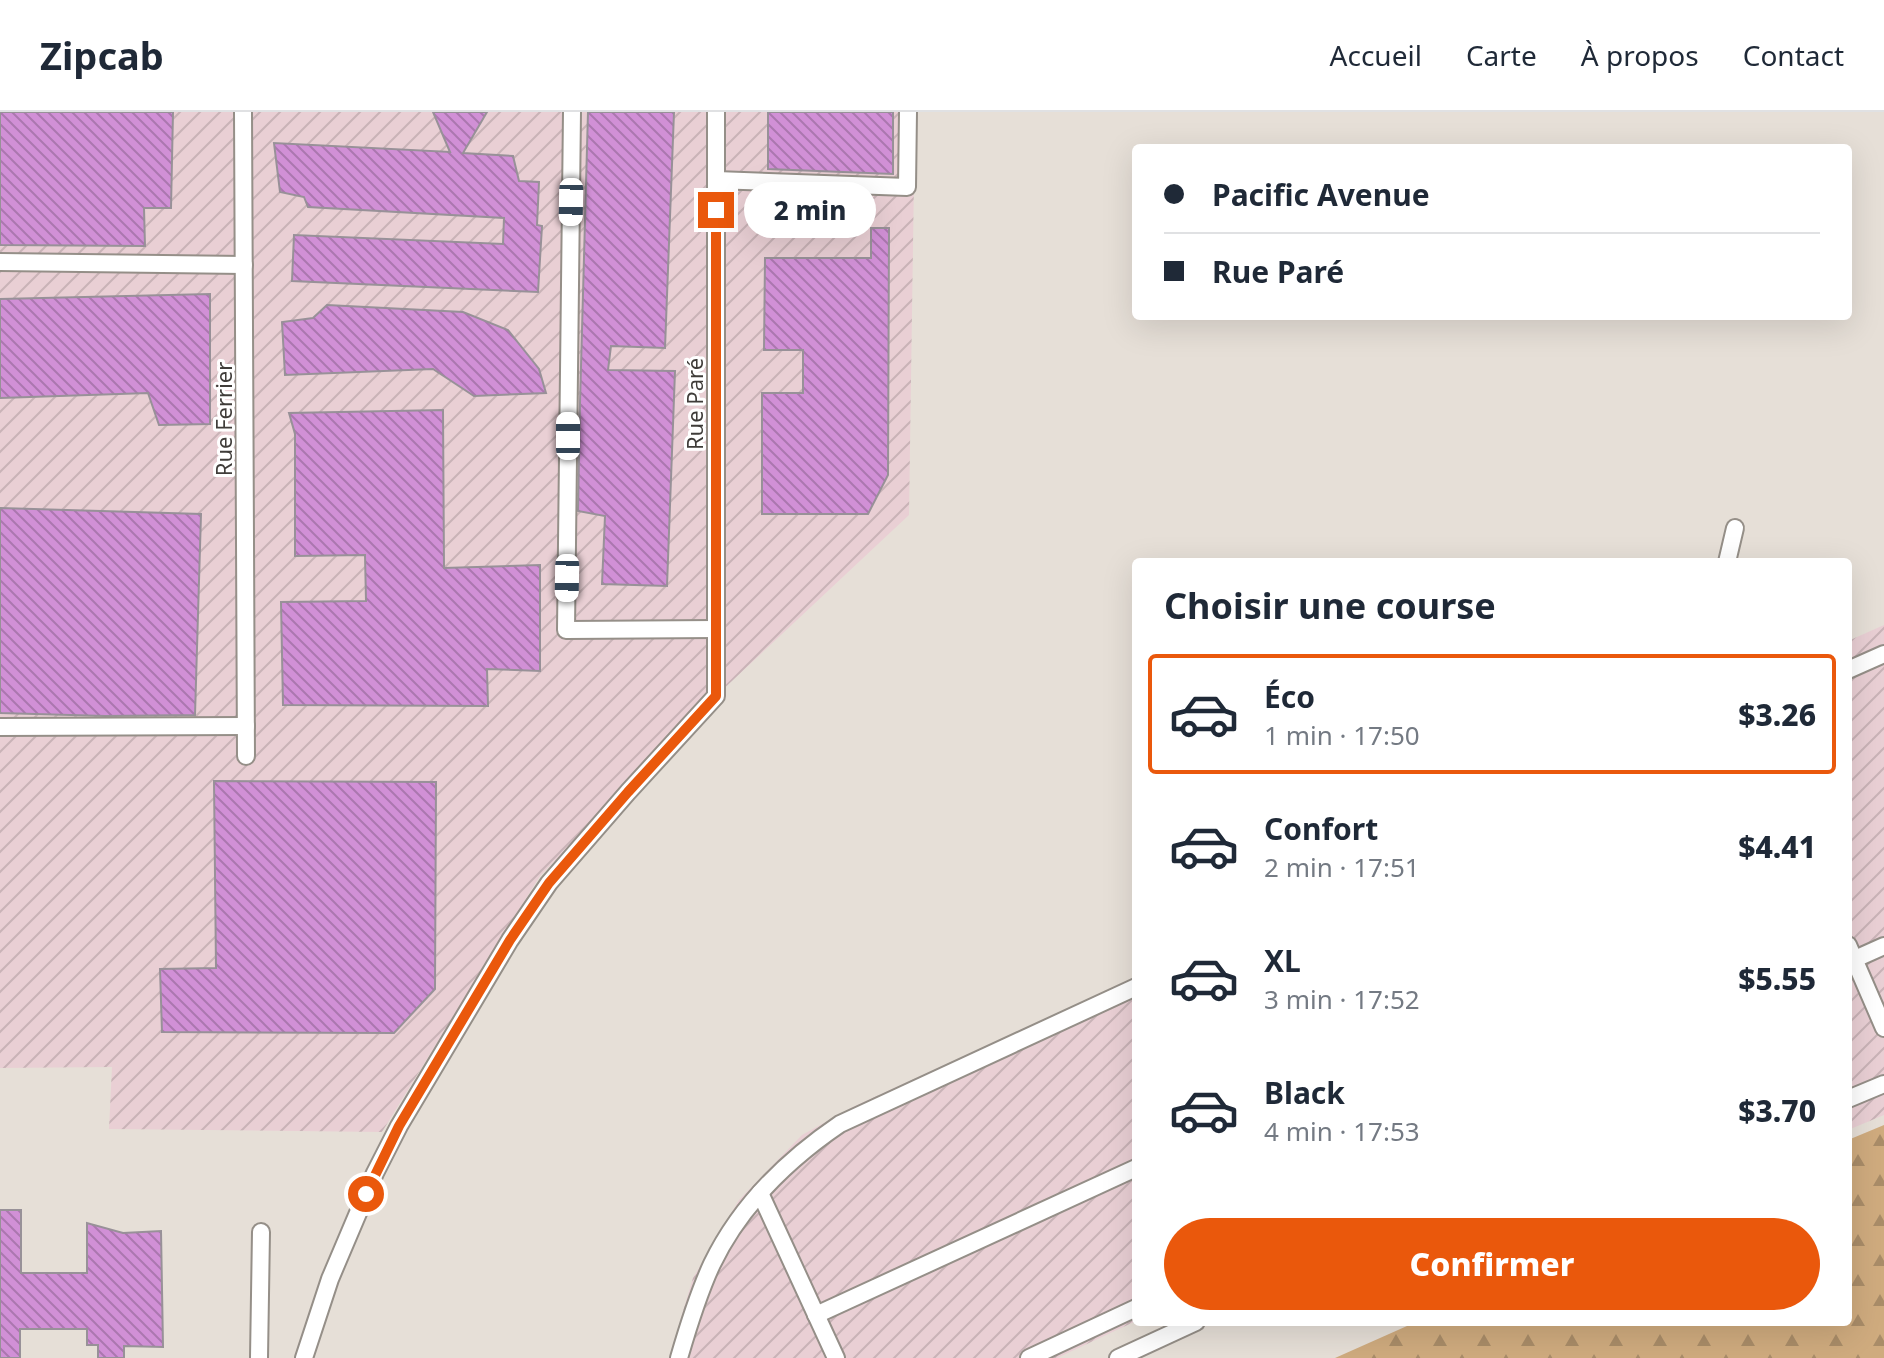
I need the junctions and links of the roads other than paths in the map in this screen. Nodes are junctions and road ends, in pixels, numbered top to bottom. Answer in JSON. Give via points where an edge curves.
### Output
{"nodes":[{"id":1,"x":243,"y":112,"type":"edge"},
{"id":2,"x":572,"y":112,"type":"edge"},
{"id":3,"x":716,"y":112,"type":"edge"},
{"id":4,"x":908,"y":112,"type":"edge"},
{"id":5,"x":716,"y":180,"type":"junction"},
{"id":6,"x":0,"y":262,"type":"edge"},
{"id":7,"x":244,"y":265,"type":"junction"},
{"id":8,"x":1735,"y":528,"type":"dead end"},
{"id":9,"x":1728,"y":558,"type":"edge"},
{"id":10,"x":716,"y":629,"type":"junction"},
{"id":11,"x":1884,"y":654,"type":"edge"},
{"id":12,"x":1852,"y":668,"type":"edge"},
{"id":13,"x":246,"y":726,"type":"junction"},
{"id":14,"x":0,"y":727,"type":"edge"},
{"id":15,"x":246,"y":756,"type":"dead end"},
{"id":16,"x":1884,"y":946,"type":"edge"},
{"id":17,"x":1852,"y":962,"type":"edge"},
{"id":18,"x":1132,"y":989,"type":"edge"},
{"id":19,"x":1884,"y":1028,"type":"edge"},
{"id":20,"x":1884,"y":1084,"type":"edge"},
{"id":21,"x":1852,"y":1097,"type":"edge"},
{"id":22,"x":1132,"y":1170,"type":"edge"},
{"id":23,"x":760,"y":1193,"type":"junction"},
{"id":24,"x":261,"y":1232,"type":"dead end"},
{"id":25,"x":1132,"y":1310,"type":"edge"},
{"id":26,"x":816,"y":1315,"type":"junction"},
{"id":27,"x":1187,"y":1326,"type":"edge"},
{"id":28,"x":259,"y":1358,"type":"edge"},
{"id":29,"x":304,"y":1358,"type":"edge"},
{"id":30,"x":679,"y":1358,"type":"edge"},
{"id":31,"x":836,"y":1358,"type":"edge"},
{"id":32,"x":1029,"y":1358,"type":"edge"},
{"id":33,"x":1118,"y":1358,"type":"edge"}],
"edges":[{"from":1,"to":7,"type":"street","name":"Rue Ferrier"},
{"from":2,"to":10,"type":"street","via":[[566,630]]},
{"from":3,"to":5,"type":"street","name":"Rue Paré"},
{"from":4,"to":5,"type":"street","via":[[907,187]]},
{"from":5,"to":10,"type":"street","name":"Rue Paré"},
{"from":6,"to":7,"type":"street"},
{"from":7,"to":13,"type":"street","name":"Rue Ferrier"},
{"from":8,"to":9,"type":"street"},
{"from":10,"to":29,"type":"street","name":"Rue Paré","via":[[716,696],[549,883],[510,940],[375,1173],[330,1279]]},
{"from":11,"to":12,"type":"street"},
{"from":13,"to":14,"type":"street"},
{"from":13,"to":15,"type":"street","name":"Rue Ferrier"},
{"from":16,"to":17,"type":"street"},
{"from":17,"to":19,"type":"street"},
{"from":18,"to":23,"type":"street","via":[[840,1124],[807,1147]]},
{"from":20,"to":21,"type":"street"},
{"from":22,"to":26,"type":"street"},
{"from":23,"to":26,"type":"street"},
{"from":23,"to":30,"type":"street","via":[[712,1264]]},
{"from":24,"to":28,"type":"street"},
{"from":25,"to":32,"type":"street"},
{"from":26,"to":31,"type":"street"},
{"from":27,"to":33,"type":"street"}]}
